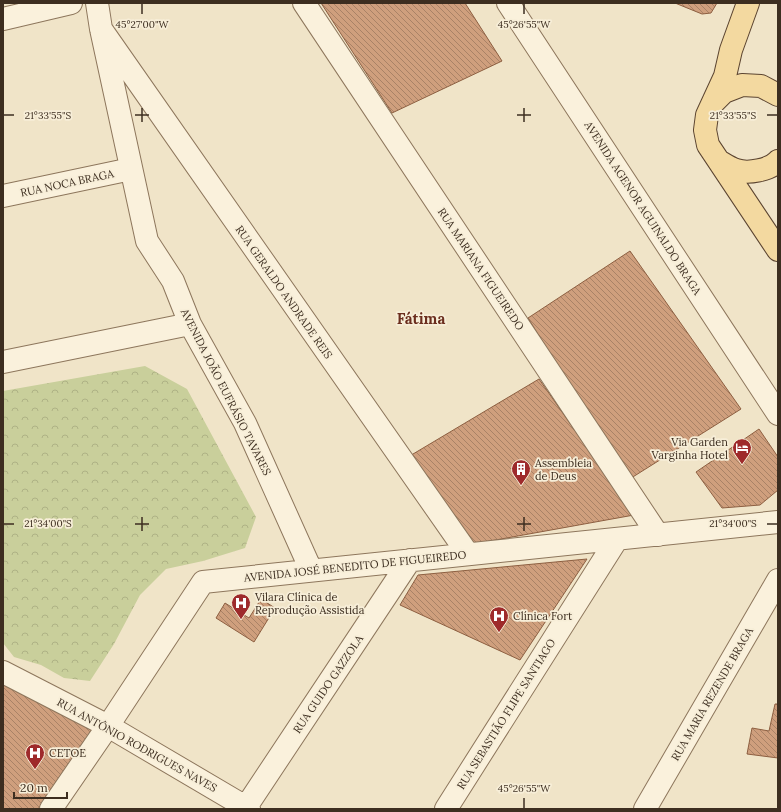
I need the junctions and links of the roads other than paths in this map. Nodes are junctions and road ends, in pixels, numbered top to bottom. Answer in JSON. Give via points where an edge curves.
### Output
{"nodes":[{"id":1,"x":71,"y":3,"type":"edge"},
{"id":2,"x":97,"y":3,"type":"edge"},
{"id":3,"x":304,"y":3,"type":"edge"},
{"id":4,"x":508,"y":3,"type":"edge"},
{"id":5,"x":748,"y":3,"type":"edge"},
{"id":6,"x":3,"y":19,"type":"edge"},
{"id":7,"x":101,"y":29,"type":"junction"},
{"id":8,"x":778,"y":95,"type":"edge"},
{"id":9,"x":711,"y":106,"type":"junction"},
{"id":10,"x":719,"y":161,"type":"junction"},
{"id":11,"x":778,"y":161,"type":"edge"},
{"id":12,"x":131,"y":169,"type":"junction"},
{"id":13,"x":3,"y":196,"type":"edge"},
{"id":14,"x":778,"y":250,"type":"edge"},
{"id":15,"x":190,"y":324,"type":"junction"},
{"id":16,"x":3,"y":362,"type":"edge"},
{"id":17,"x":778,"y":414,"type":"edge"},
{"id":18,"x":778,"y":522,"type":"edge"},
{"id":19,"x":658,"y":535,"type":"junction"},
{"id":20,"x":617,"y":539,"type":"junction"},
{"id":21,"x":468,"y":554,"type":"junction"},
{"id":22,"x":410,"y":560,"type":"junction"},
{"id":23,"x":312,"y":570,"type":"junction"},
{"id":24,"x":778,"y":580,"type":"edge"},
{"id":25,"x":3,"y":672,"type":"edge"},
{"id":26,"x":108,"y":726,"type":"junction"},
{"id":27,"x":247,"y":808,"type":"edge"},
{"id":28,"x":51,"y":809,"type":"edge"},
{"id":29,"x":446,"y":809,"type":"edge"},
{"id":30,"x":645,"y":809,"type":"edge"}],
"edges":[{"from":1,"to":6,"type":"street"},
{"from":2,"to":7,"type":"street","name":"AVENIDA JOÃO EUFRÁSIO TAVARES"},
{"from":3,"to":19,"type":"street","name":"RUA MARIANA FIGUEIREDO"},
{"from":4,"to":17,"type":"street","name":"AVENIDA AGENOR AGUINALDO BRAGA"},
{"from":5,"to":9,"type":"main road","via":[[731,50],[725,76]]},
{"from":7,"to":12,"type":"street","name":"AVENIDA JOÃO EUFRÁSIO TAVARES"},
{"from":7,"to":21,"type":"street","name":"RUA GERALDO ANDRADE REIS"},
{"from":8,"to":9,"type":"main road","via":[[761,86],[742,85],[724,92]]},
{"from":9,"to":10,"type":"main road","via":[[705,130],[708,145]]},
{"from":10,"to":11,"type":"main road","via":[[737,171],[757,172]]},
{"from":10,"to":14,"type":"main road"},
{"from":12,"to":13,"type":"street","name":"RUA NOCA BRAGA"},
{"from":12,"to":15,"type":"street","name":"AVENIDA JOÃO EUFRÁSIO TAVARES","via":[[147,241],[173,281]]},
{"from":15,"to":16,"type":"street"},
{"from":15,"to":23,"type":"street","name":"AVENIDA JOÃO EUFRÁSIO TAVARES","via":[[245,423]]},
{"from":18,"to":19,"type":"street","name":"AVENIDA JOSÉ BENEDITO DE FIGUEIREDO"},
{"from":19,"to":20,"type":"street","name":"AVENIDA JOSÉ BENEDITO DE FIGUEIREDO"},
{"from":20,"to":21,"type":"street","name":"AVENIDA JOSÉ BENEDITO DE FIGUEIREDO"},
{"from":20,"to":29,"type":"street","name":"RUA SEBASTIÃO FLIPE SANTIAGO"},
{"from":21,"to":22,"type":"street","name":"AVENIDA JOSÉ BENEDITO DE FIGUEIREDO"},
{"from":22,"to":23,"type":"street","name":"AVENIDA JOSÉ BENEDITO DE FIGUEIREDO"},
{"from":22,"to":27,"type":"street","name":"RUA GUIDO GAZZOLA"},
{"from":23,"to":26,"type":"street","name":"AVENIDA JOSÉ BENEDITO DE FIGUEIREDO","via":[[203,582]]},
{"from":24,"to":30,"type":"street","name":"RUA MARIA REZENDE BRAGA"},
{"from":25,"to":26,"type":"street","name":"RUA ANTÔNIO RODRIGUES NAVES"},
{"from":26,"to":27,"type":"street","name":"RUA ANTÔNIO RODRIGUES NAVES"},
{"from":26,"to":28,"type":"street","name":"AVENIDA JOSÉ BENEDITO DE FIGUEIREDO"}]}
